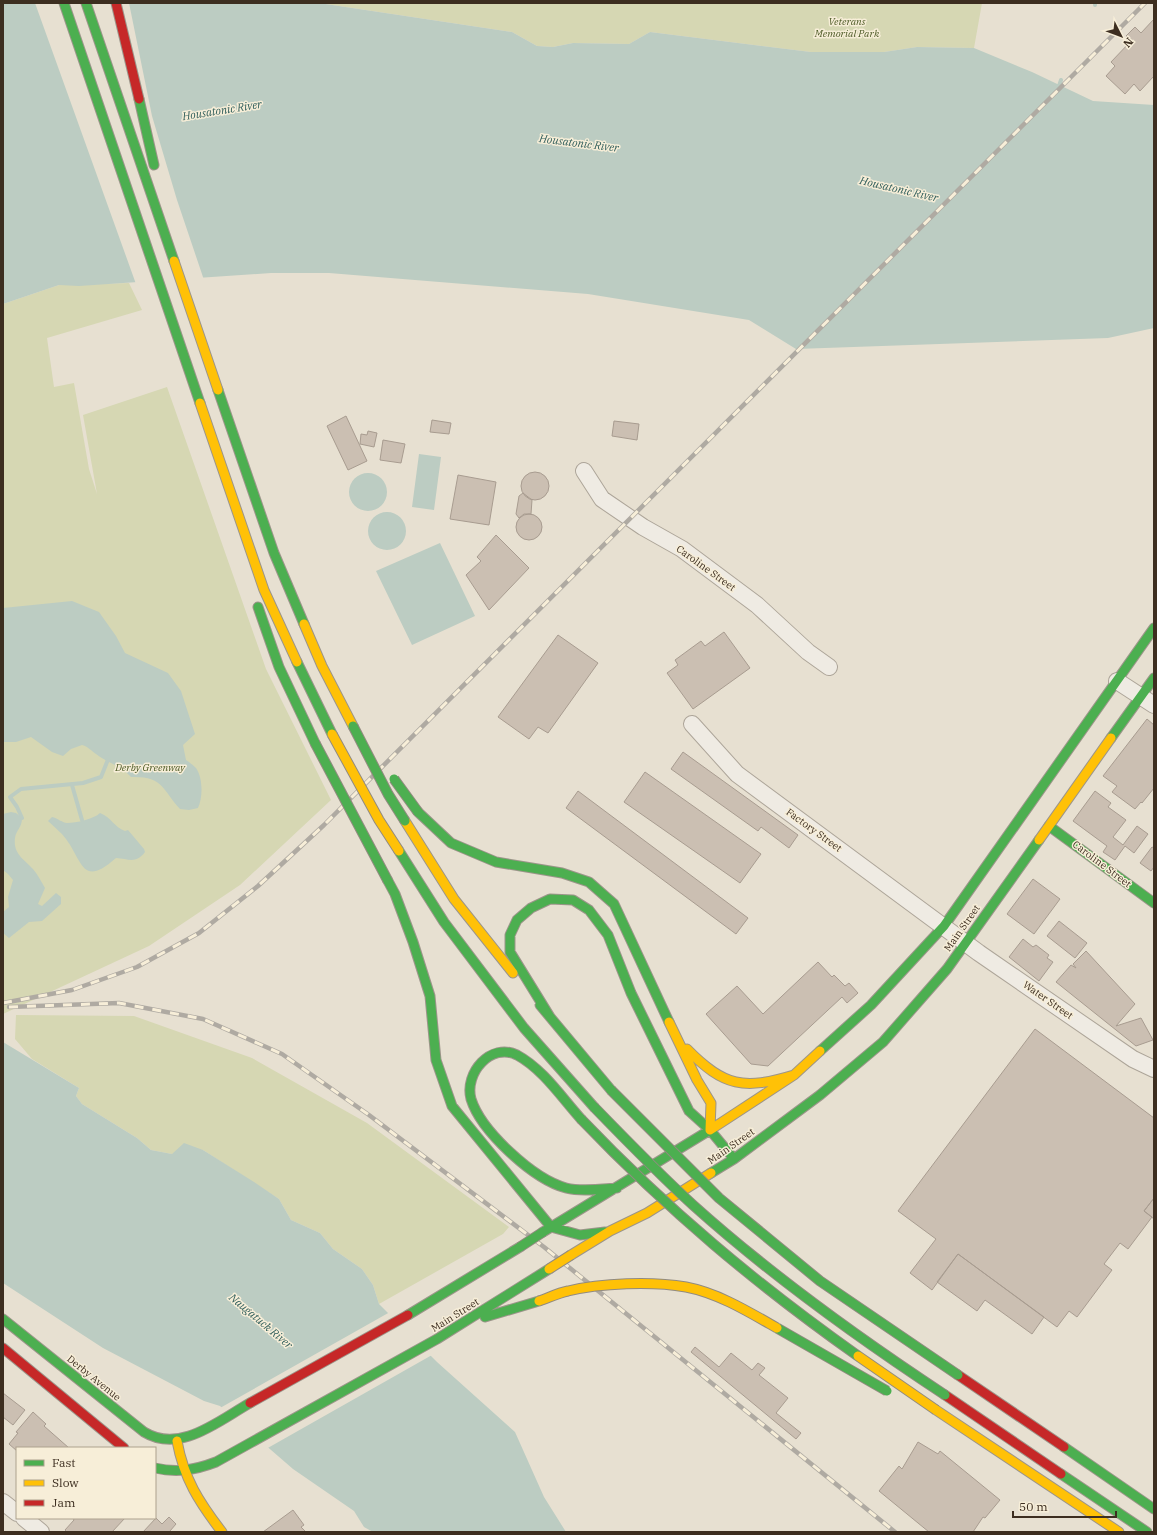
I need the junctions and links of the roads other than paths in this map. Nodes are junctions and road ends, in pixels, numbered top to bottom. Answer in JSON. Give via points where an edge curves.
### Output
{"nodes":[{"id":1,"x":54,"y":3,"type":"edge"},
{"id":2,"x":64,"y":3,"type":"edge"},
{"id":3,"x":86,"y":3,"type":"edge"},
{"id":4,"x":116,"y":3,"type":"edge"},
{"id":5,"x":72,"y":30,"type":"junction"},
{"id":6,"x":156,"y":174,"type":"dead end"},
{"id":7,"x":158,"y":186,"type":"dead end"},
{"id":8,"x":164,"y":231,"type":"junction"},
{"id":9,"x":221,"y":465,"type":"junction"},
{"id":10,"x":584,"y":471,"type":"dead end"},
{"id":11,"x":243,"y":558,"type":"dead end"},
{"id":12,"x":254,"y":595,"type":"dead end"},
{"id":13,"x":1154,"y":628,"type":"edge"},
{"id":14,"x":829,"y":668,"type":"dead end"},
{"id":15,"x":1154,"y":678,"type":"edge"},
{"id":16,"x":1117,"y":681,"type":"junction"},
{"id":17,"x":1147,"y":701,"type":"edge"},
{"id":18,"x":692,"y":724,"type":"dead end"},
{"id":19,"x":353,"y":726,"type":"junction"},
{"id":20,"x":1048,"y":826,"type":"junction"},
{"id":21,"x":1154,"y":903,"type":"edge"},
{"id":22,"x":944,"y":926,"type":"junction"},
{"id":23,"x":964,"y":942,"type":"junction"},
{"id":24,"x":550,"y":1017,"type":"junction"},
{"id":25,"x":676,"y":1034,"type":"junction"},
{"id":26,"x":1154,"y":1069,"type":"edge"},
{"id":27,"x":794,"y":1075,"type":"junction"},
{"id":28,"x":710,"y":1130,"type":"junction"},
{"id":29,"x":734,"y":1159,"type":"junction"},
{"id":30,"x":617,"y":1188,"type":"junction"},
{"id":31,"x":547,"y":1229,"type":"junction"},
{"id":32,"x":610,"y":1231,"type":"junction"},
{"id":33,"x":4,"y":1322,"type":"edge"},
{"id":34,"x":464,"y":1322,"type":"junction"},
{"id":35,"x":3,"y":1348,"type":"edge"},
{"id":36,"x":897,"y":1397,"type":"dead end"},
{"id":37,"x":918,"y":1409,"type":"dead end"},
{"id":38,"x":934,"y":1413,"type":"junction"},
{"id":39,"x":205,"y":1429,"type":"joint"},
{"id":40,"x":177,"y":1441,"type":"junction"},
{"id":41,"x":123,"y":1447,"type":"edge"},
{"id":42,"x":156,"y":1468,"type":"edge"},
{"id":43,"x":183,"y":1471,"type":"junction"},
{"id":44,"x":3,"y":1502,"type":"edge"},
{"id":45,"x":1154,"y":1509,"type":"edge"},
{"id":46,"x":16,"y":1512,"type":"edge"},
{"id":47,"x":25,"y":1519,"type":"edge"},
{"id":48,"x":41,"y":1532,"type":"edge"},
{"id":49,"x":222,"y":1532,"type":"edge"},
{"id":50,"x":1119,"y":1532,"type":"edge"},
{"id":51,"x":1147,"y":1532,"type":"edge"}],
"edges":[{"from":1,"to":5,"type":"main road"},
{"from":2,"to":5,"type":"main road"},
{"from":3,"to":8,"type":"main road"},
{"from":4,"to":6,"type":"main road"},
{"from":5,"to":9,"type":"main road"},
{"from":7,"to":8,"type":"main road"},
{"from":8,"to":19,"type":"main road","via":[[277,560],[322,666]]},
{"from":9,"to":11,"type":"main road"},
{"from":9,"to":51,"type":"main road","bridge":true,"via":[[264,590],[316,705],[379,820],[444,922],[524,1028],[594,1107],[664,1178],[738,1244],[838,1322]]},
{"from":10,"to":14,"type":"street","name":"Caroline Street","via":[[602,499],[688,554],[757,605]]},
{"from":12,"to":31,"type":"main road","bridge":true,"via":[[279,668],[315,743],[395,894],[430,996],[436,1060],[452,1106]]},
{"from":13,"to":16,"type":"main road","name":"Main Street"},
{"from":15,"to":17,"type":"main road","name":"Main Street"},
{"from":16,"to":17,"type":"street"},
{"from":16,"to":22,"type":"main road","name":"Main Street"},
{"from":17,"to":20,"type":"main road","name":"Main Street"},
{"from":18,"to":22,"type":"street","name":"Factory Street","via":[[737,774]]},
{"from":19,"to":24,"type":"main road","bridge":true,"via":[[388,794],[454,899]]},
{"from":19,"to":25,"type":"main road","bridge":true,"via":[[418,812],[451,843],[496,862],[562,873],[589,882],[614,904]]},
{"from":20,"to":21,"type":"main road","name":"Caroline Street"},
{"from":20,"to":23,"type":"main road","name":"Main Street"},
{"from":22,"to":23,"type":"street","name":"Water Street"},
{"from":22,"to":27,"type":"main road","name":"Main Street","via":[[875,1001]]},
{"from":23,"to":26,"type":"street","name":"Water Street","via":[[1133,1059]]},
{"from":23,"to":29,"type":"main road","name":"Main Street","via":[[947,969],[883,1042],[820,1095]]},
{"from":24,"to":28,"type":"main road","via":[[510,952],[510,935],[517,920],[531,908],[550,899],[573,900],[589,910],[608,935],[632,993],[689,1111]]},
{"from":24,"to":45,"type":"main road","bridge":true,"via":[[612,1090],[719,1198],[820,1281]]},
{"from":25,"to":27,"type":"main road","via":[[688,1050],[726,1079],[752,1085]]},
{"from":25,"to":28,"type":"main road","via":[[711,1102]]},
{"from":27,"to":28,"type":"main road","name":"Main Street"},
{"from":28,"to":29,"type":"main road"},
{"from":28,"to":30,"type":"main road","name":"Main Street"},
{"from":29,"to":32,"type":"main road","name":"Main Street","via":[[647,1213]]},
{"from":30,"to":31,"type":"main road","name":"Main Street"},
{"from":30,"to":38,"type":"main road","bridge":true,"via":[[566,1188],[534,1173],[501,1142],[471,1099],[470,1080],[481,1061],[489,1055],[506,1052],[516,1055],[544,1078],[581,1119],[672,1209],[734,1262]]},
{"from":31,"to":32,"type":"main road","via":[[580,1235]]},
{"from":31,"to":39,"type":"main road","name":"Main Street","bridge":true,"via":[[409,1314]]},
{"from":32,"to":34,"type":"main road","name":"Main Street","bridge":true},
{"from":33,"to":40,"type":"main road","name":"Derby Avenue","via":[[150,1436],[163,1441]]},
{"from":34,"to":36,"type":"main road","bridge":true,"via":[[504,1313],[568,1290],[628,1283],[686,1287],[746,1310]]},
{"from":34,"to":43,"type":"main road","name":"Main Street","via":[[216,1462]]},
{"from":35,"to":41,"type":"main road"},
{"from":37,"to":38,"type":"main road"},
{"from":38,"to":50,"type":"main road"},
{"from":39,"to":40,"type":"main road","name":"Derby Avenue"},
{"from":40,"to":43,"type":"main road"},
{"from":42,"to":43,"type":"main road"},
{"from":43,"to":49,"type":"main road","via":[[195,1497]]},
{"from":44,"to":46,"type":"street"},
{"from":47,"to":48,"type":"street"}]}
